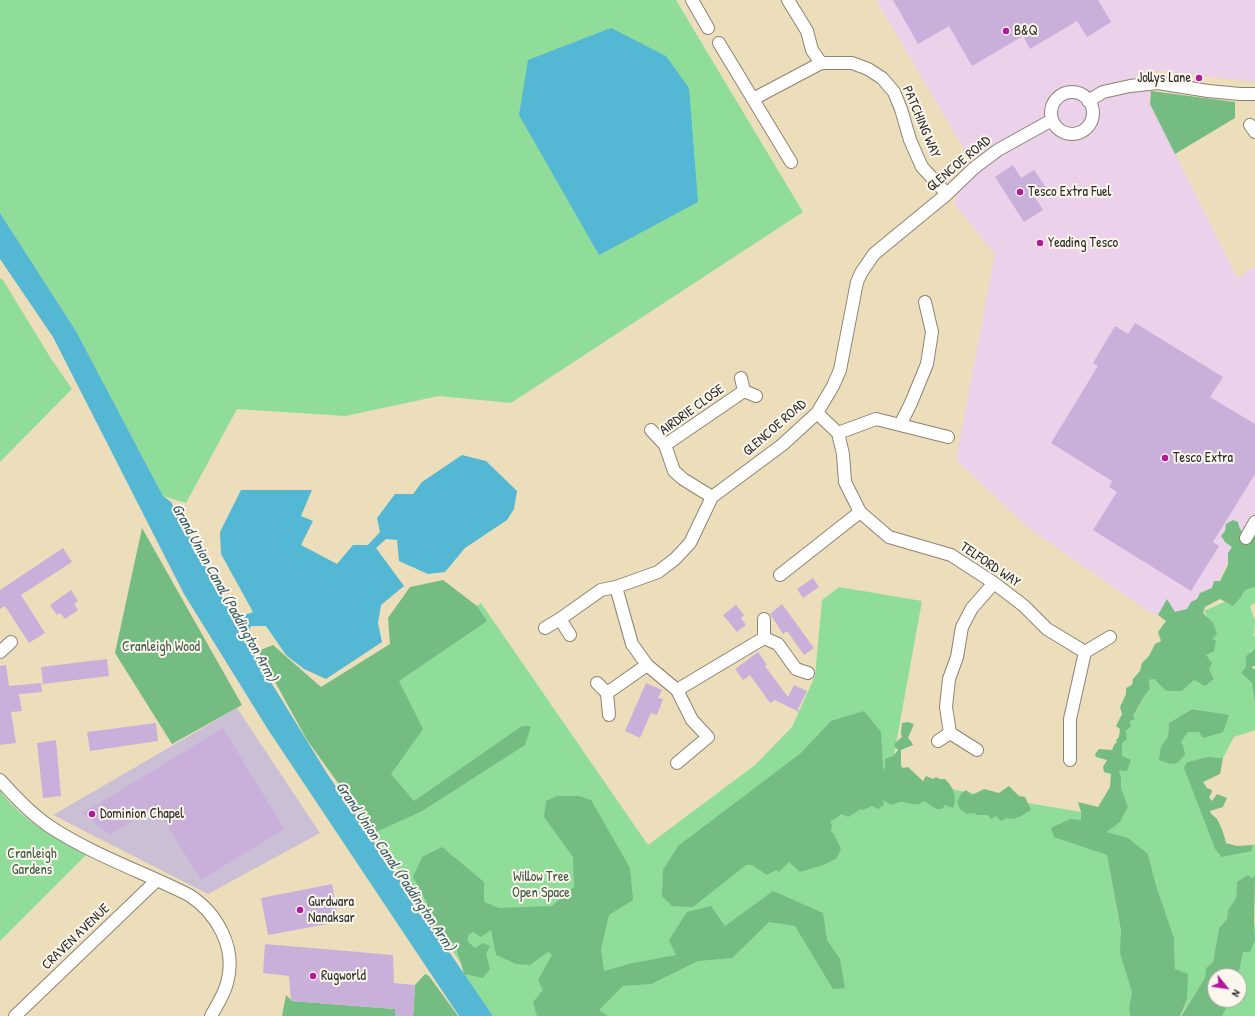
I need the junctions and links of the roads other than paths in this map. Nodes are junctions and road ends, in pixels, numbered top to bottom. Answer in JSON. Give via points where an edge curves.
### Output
{"nodes":[{"id":1,"x":692,"y":0,"type":"edge"},
{"id":2,"x":788,"y":0,"type":"edge"},
{"id":3,"x":708,"y":28,"type":"dead end"},
{"id":4,"x":719,"y":43,"type":"dead end"},
{"id":5,"x":821,"y":63,"type":"junction"},
{"id":6,"x":1255,"y":94,"type":"edge"},
{"id":7,"x":753,"y":99,"type":"junction"},
{"id":8,"x":1088,"y":101,"type":"junction"},
{"id":9,"x":1052,"y":120,"type":"junction"},
{"id":10,"x":792,"y":162,"type":"dead end"},
{"id":11,"x":947,"y":194,"type":"junction"},
{"id":12,"x":925,"y":302,"type":"dead end"},
{"id":13,"x":741,"y":378,"type":"dead end"},
{"id":14,"x":744,"y":391,"type":"junction"},
{"id":15,"x":756,"y":396,"type":"dead end"},
{"id":16,"x":817,"y":412,"type":"junction"},
{"id":17,"x":900,"y":424,"type":"junction"},
{"id":18,"x":651,"y":430,"type":"dead end"},
{"id":19,"x":838,"y":433,"type":"junction"},
{"id":20,"x":948,"y":437,"type":"dead end"},
{"id":21,"x":664,"y":445,"type":"junction"},
{"id":22,"x":712,"y":497,"type":"junction"},
{"id":23,"x":860,"y":512,"type":"junction"},
{"id":24,"x":1255,"y":522,"type":"edge"},
{"id":25,"x":1246,"y":538,"type":"dead end"},
{"id":26,"x":780,"y":575,"type":"dead end"},
{"id":27,"x":994,"y":583,"type":"junction"},
{"id":28,"x":616,"y":587,"type":"junction"},
{"id":29,"x":560,"y":619,"type":"junction"},
{"id":30,"x":764,"y":619,"type":"dead end"},
{"id":31,"x":545,"y":628,"type":"dead end"},
{"id":32,"x":570,"y":635,"type":"dead end"},
{"id":33,"x":1110,"y":637,"type":"dead end"},
{"id":34,"x":764,"y":638,"type":"junction"},
{"id":35,"x":11,"y":642,"type":"dead end"},
{"id":36,"x":0,"y":652,"type":"edge"},
{"id":37,"x":1085,"y":652,"type":"junction"},
{"id":38,"x":647,"y":665,"type":"junction"},
{"id":39,"x":808,"y":673,"type":"dead end"},
{"id":40,"x":597,"y":684,"type":"dead end"},
{"id":41,"x":677,"y":690,"type":"junction"},
{"id":42,"x":607,"y":693,"type":"junction"},
{"id":43,"x":609,"y":715,"type":"dead end"},
{"id":44,"x":950,"y":733,"type":"junction"},
{"id":45,"x":938,"y":741,"type":"dead end"},
{"id":46,"x":977,"y":750,"type":"dead end"},
{"id":47,"x":1070,"y":760,"type":"dead end"},
{"id":48,"x":676,"y":763,"type":"dead end"},
{"id":49,"x":0,"y":780,"type":"edge"},
{"id":50,"x":157,"y":880,"type":"junction"},
{"id":51,"x":15,"y":1016,"type":"edge"},
{"id":52,"x":211,"y":1016,"type":"edge"}],
"edges":[{"from":1,"to":3,"type":"street"},
{"from":2,"to":5,"type":"street","via":[[807,31],[812,50]]},
{"from":4,"to":7,"type":"street"},
{"from":5,"to":7,"type":"street","name":"PATCHING WAY"},
{"from":5,"to":11,"type":"street","name":"PATCHING WAY","via":[[852,63],[882,78],[894,92],[922,167]]},
{"from":6,"to":8,"type":"street","via":[[1208,91],[1158,83],[1103,92]]},
{"from":7,"to":10,"type":"street"},
{"from":8,"to":9,"type":"street","via":[[1080,94],[1065,94],[1059,97],[1052,105]]},
{"from":8,"to":9,"type":"street","via":[[1092,108],[1090,122],[1078,134],[1063,133]]},
{"from":9,"to":11,"type":"street","name":"GLENCOE ROAD","via":[[992,154]]},
{"from":11,"to":16,"type":"street","name":"GLENCOE ROAD","via":[[874,254],[861,273],[857,282],[840,370]]},
{"from":12,"to":17,"type":"street","via":[[932,332],[927,364]]},
{"from":13,"to":14,"type":"street"},
{"from":14,"to":15,"type":"street","name":"AIRDRIE CLOSE"},
{"from":14,"to":21,"type":"street","name":"AIRDRIE CLOSE"},
{"from":16,"to":19,"type":"street"},
{"from":16,"to":22,"type":"street","name":"GLENCOE ROAD","via":[[782,446]]},
{"from":17,"to":19,"type":"street","via":[[876,419]]},
{"from":17,"to":20,"type":"street"},
{"from":18,"to":21,"type":"street"},
{"from":19,"to":23,"type":"street","name":"TELFORD WAY","via":[[845,482]]},
{"from":21,"to":22,"type":"street","name":"AIRDRIE CLOSE","via":[[674,471]]},
{"from":22,"to":28,"type":"street","name":"GLENCOE ROAD","via":[[690,544],[675,559],[658,572]]},
{"from":23,"to":26,"type":"street"},
{"from":23,"to":27,"type":"street","name":"TELFORD WAY","via":[[888,537],[951,555]]},
{"from":24,"to":25,"type":"street"},
{"from":27,"to":37,"type":"street","name":"TELFORD WAY","via":[[1024,606],[1047,629]]},
{"from":27,"to":44,"type":"street","via":[[972,608],[962,627],[958,657],[949,679],[946,707]]},
{"from":28,"to":29,"type":"street","name":"GLENCOE ROAD","via":[[601,590]]},
{"from":28,"to":38,"type":"street","via":[[632,644]]},
{"from":29,"to":31,"type":"street","name":"GLENCOE ROAD"},
{"from":29,"to":32,"type":"street"},
{"from":30,"to":34,"type":"street"},
{"from":33,"to":37,"type":"street"},
{"from":34,"to":39,"type":"street","via":[[778,644],[796,669]]},
{"from":34,"to":41,"type":"street"},
{"from":35,"to":36,"type":"street"},
{"from":37,"to":47,"type":"street","via":[[1070,719]]},
{"from":38,"to":41,"type":"street"},
{"from":38,"to":42,"type":"street"},
{"from":40,"to":42,"type":"street"},
{"from":41,"to":48,"type":"street","via":[[692,720],[713,735]]},
{"from":42,"to":43,"type":"street"},
{"from":44,"to":45,"type":"street"},
{"from":44,"to":46,"type":"street"},
{"from":49,"to":50,"type":"street","via":[[23,805],[49,826]]},
{"from":50,"to":51,"type":"street","name":"CRAVEN AVENUE"},
{"from":50,"to":52,"type":"street","via":[[189,895],[204,907],[216,921],[224,937],[229,959],[228,981]]}]}
